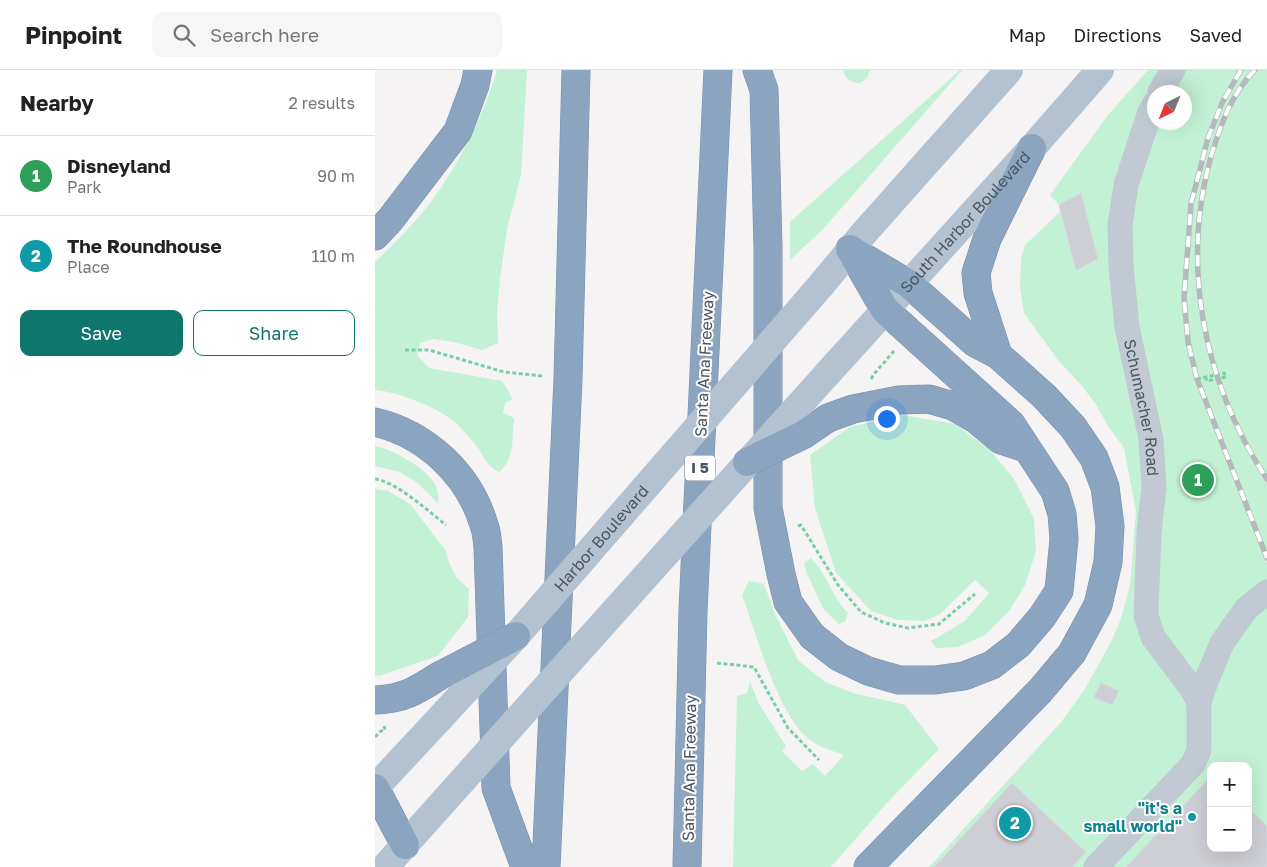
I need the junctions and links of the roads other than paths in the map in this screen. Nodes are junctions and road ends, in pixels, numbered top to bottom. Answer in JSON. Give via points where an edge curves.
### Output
{"nodes":[{"id":1,"x":478,"y":70,"type":"edge"},
{"id":2,"x":576,"y":70,"type":"edge"},
{"id":3,"x":718,"y":70,"type":"edge"},
{"id":4,"x":757,"y":70,"type":"edge"},
{"id":5,"x":1009,"y":70,"type":"edge"},
{"id":6,"x":1100,"y":70,"type":"edge"},
{"id":7,"x":1173,"y":70,"type":"edge"},
{"id":8,"x":1164,"y":85,"type":"edge"},
{"id":9,"x":1147,"y":121,"type":"edge"},
{"id":10,"x":1032,"y":148,"type":"junction"},
{"id":11,"x":375,"y":236,"type":"edge"},
{"id":12,"x":850,"y":249,"type":"junction"},
{"id":13,"x":909,"y":284,"type":"junction"},
{"id":14,"x":885,"y":310,"type":"junction"},
{"id":15,"x":998,"y":355,"type":"junction"},
{"id":16,"x":375,"y":422,"type":"edge"},
{"id":17,"x":1026,"y":448,"type":"junction"},
{"id":18,"x":747,"y":462,"type":"junction"},
{"id":19,"x":1267,"y":592,"type":"edge"},
{"id":20,"x":516,"y":636,"type":"junction"},
{"id":21,"x":1199,"y":702,"type":"junction"},
{"id":22,"x":379,"y":711,"type":"edge"},
{"id":23,"x":375,"y":788,"type":"edge"},
{"id":24,"x":375,"y":835,"type":"edge"},
{"id":25,"x":405,"y":845,"type":"junction"},
{"id":26,"x":385,"y":867,"type":"edge"},
{"id":27,"x":525,"y":867,"type":"edge"},
{"id":28,"x":546,"y":867,"type":"edge"},
{"id":29,"x":687,"y":867,"type":"edge"},
{"id":30,"x":868,"y":867,"type":"edge"},
{"id":31,"x":1096,"y":867,"type":"edge"}],
"edges":[{"from":1,"to":11,"type":"highway","via":[[458,131]]},
{"from":2,"to":28,"type":"highway","via":[[568,378]]},
{"from":3,"to":29,"type":"highway","name":"Santa Ana Freeway","number":"I 5","via":[[692,661]]},
{"from":4,"to":17,"type":"highway","via":[[764,90],[768,508],[788,602],[812,636],[839,657],[868,671],[899,680],[964,676],[992,665],[1018,645],[1042,618],[1059,591],[1064,539],[1062,514],[1055,491]]},
{"from":5,"to":12,"type":"main road"},
{"from":6,"to":10,"type":"main road","name":"South Harbor Boulevard"},
{"from":7,"to":8,"type":"lane"},
{"from":9,"to":21,"type":"lane","name":"Schumacher Road","via":[[1126,185],[1120,225],[1127,327],[1151,439],[1155,487],[1149,532],[1146,615],[1153,637]]},
{"from":10,"to":13,"type":"main road","name":"South Harbor Boulevard"},
{"from":10,"to":15,"type":"highway","via":[[987,238],[976,274],[978,293]]},
{"from":12,"to":13,"type":"highway"},
{"from":12,"to":14,"type":"highway"},
{"from":12,"to":20,"type":"main road","name":"Harbor Boulevard","bridge":true},
{"from":13,"to":14,"type":"main road","name":"South Harbor Boulevard"},
{"from":13,"to":15,"type":"highway","via":[[975,342]]},
{"from":14,"to":17,"type":"highway","via":[[1011,424]]},
{"from":14,"to":18,"type":"main road","name":"South Harbor Boulevard","bridge":true},
{"from":15,"to":30,"type":"highway","via":[[1073,427],[1093,458],[1105,487],[1110,526],[1108,562],[1098,605],[1073,653],[1041,692]]},
{"from":16,"to":27,"type":"highway","via":[[392,426],[419,440],[450,464],[466,486],[484,524],[488,547],[496,788]]},
{"from":17,"to":18,"type":"highway","bridge":true,"via":[[1001,440],[953,406],[929,399],[899,400],[853,408],[827,418],[803,435]]},
{"from":18,"to":25,"type":"main road","bridge":true},
{"from":19,"to":21,"type":"lane","via":[[1247,609],[1222,643]]},
{"from":20,"to":22,"type":"highway","bridge":true,"via":[[415,692],[391,699]]},
{"from":20,"to":23,"type":"main road","name":"Harbor Boulevard","bridge":true},
{"from":21,"to":31,"type":"lane","via":[[1199,750],[1193,764]]},
{"from":23,"to":25,"type":"highway"},
{"from":24,"to":25,"type":"highway"},
{"from":25,"to":26,"type":"main road"}]}
